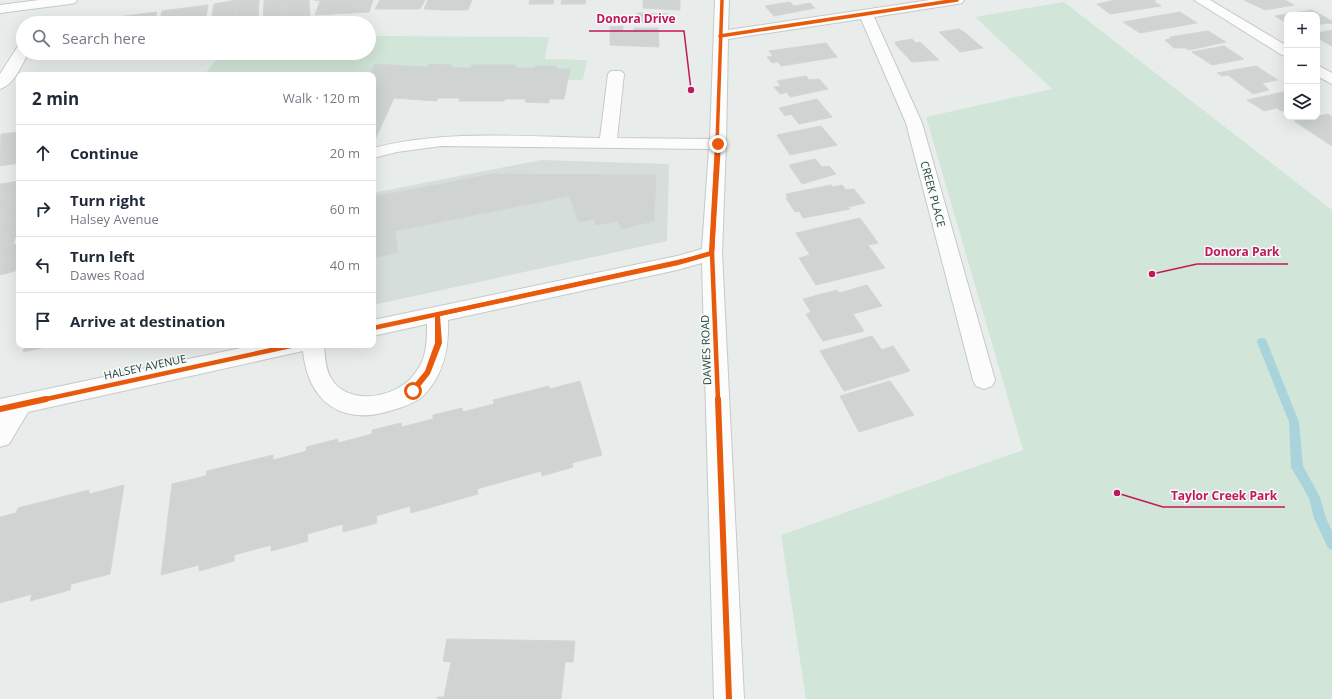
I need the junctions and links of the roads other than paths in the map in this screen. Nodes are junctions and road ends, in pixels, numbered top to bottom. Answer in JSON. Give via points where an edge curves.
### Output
{"nodes":[{"id":1,"x":70,"y":0,"type":"edge"},
{"id":2,"x":722,"y":0,"type":"edge"},
{"id":3,"x":957,"y":0,"type":"edge"},
{"id":4,"x":1201,"y":0,"type":"edge"},
{"id":5,"x":47,"y":3,"type":"junction"},
{"id":6,"x":0,"y":9,"type":"edge"},
{"id":7,"x":866,"y":14,"type":"junction"},
{"id":8,"x":40,"y":16,"type":"edge"},
{"id":9,"x":720,"y":36,"type":"junction"},
{"id":10,"x":1284,"y":50,"type":"edge"},
{"id":11,"x":17,"y":60,"type":"edge"},
{"id":12,"x":1320,"y":72,"type":"edge"},
{"id":13,"x":616,"y":74,"type":"dead end"},
{"id":14,"x":1332,"y":79,"type":"edge"},
{"id":15,"x":0,"y":84,"type":"edge"},
{"id":16,"x":608,"y":142,"type":"junction"},
{"id":17,"x":718,"y":144,"type":"junction"},
{"id":18,"x":376,"y":152,"type":"edge"},
{"id":19,"x":712,"y":253,"type":"junction"},
{"id":20,"x":437,"y":314,"type":"junction"},
{"id":21,"x":376,"y":327,"type":"edge"},
{"id":22,"x":281,"y":348,"type":"edge"},
{"id":23,"x":313,"y":348,"type":"edge"},
{"id":24,"x":984,"y":380,"type":"dead end"},
{"id":25,"x":11,"y":406,"type":"edge"},
{"id":26,"x":0,"y":438,"type":"edge"},
{"id":27,"x":729,"y":699,"type":"edge"}],
"edges":[{"from":1,"to":5,"type":"street"},
{"from":2,"to":9,"type":"street","name":"DAWES ROAD"},
{"from":3,"to":7,"type":"street"},
{"from":4,"to":10,"type":"street"},
{"from":5,"to":6,"type":"street"},
{"from":5,"to":8,"type":"street"},
{"from":7,"to":9,"type":"street"},
{"from":7,"to":24,"type":"street","name":"CREEK PLACE","via":[[914,123]]},
{"from":9,"to":17,"type":"street","name":"DAWES ROAD"},
{"from":11,"to":15,"type":"street"},
{"from":12,"to":14,"type":"street"},
{"from":13,"to":16,"type":"street"},
{"from":16,"to":17,"type":"street"},
{"from":16,"to":18,"type":"street","via":[[441,141]]},
{"from":17,"to":19,"type":"street","name":"DAWES ROAD"},
{"from":19,"to":20,"type":"street"},
{"from":19,"to":27,"type":"street","name":"DAWES ROAD"},
{"from":20,"to":21,"type":"street"},
{"from":20,"to":23,"type":"street","via":[[438,343],[428,372],[413,391],[390,402],[361,406],[338,399],[325,389],[316,373]]},
{"from":22,"to":25,"type":"street","name":"HALSEY AVENUE"},
{"from":25,"to":26,"type":"street"}]}
